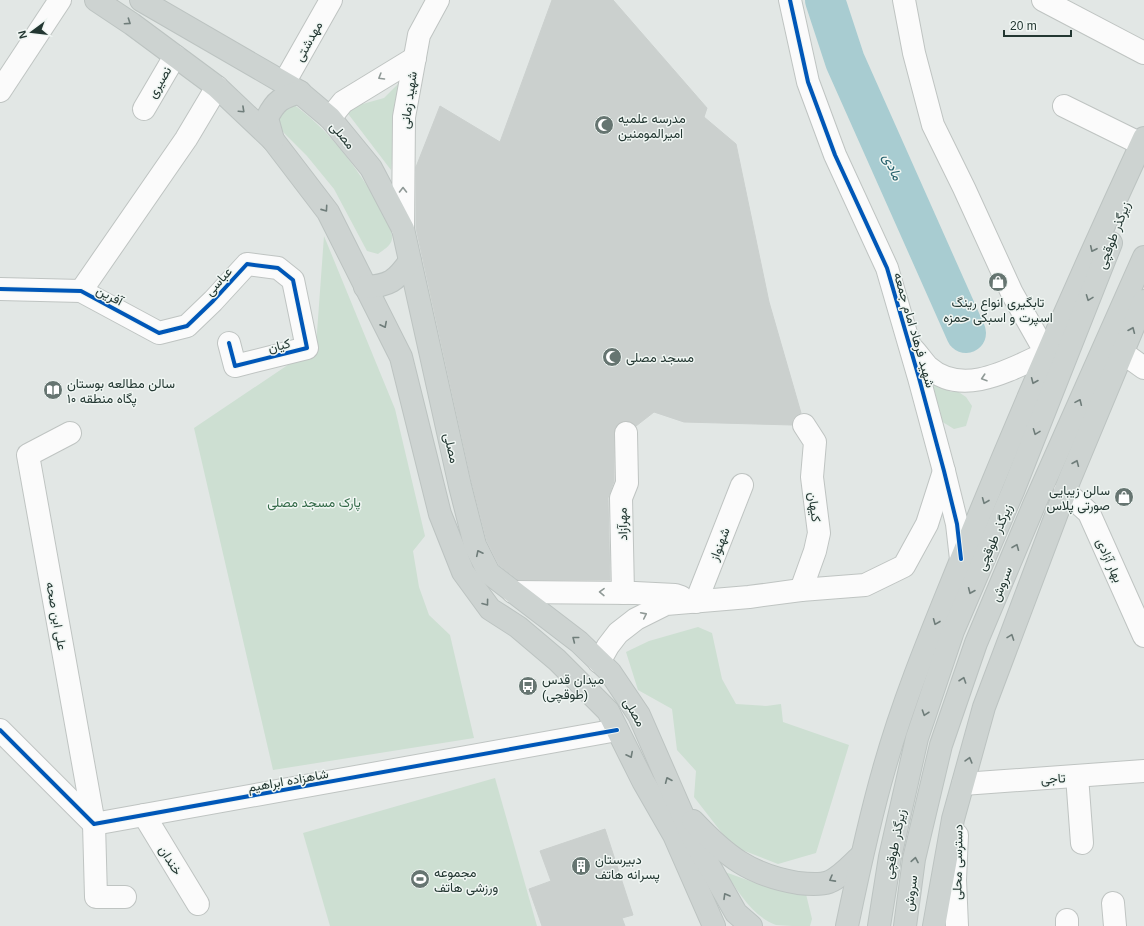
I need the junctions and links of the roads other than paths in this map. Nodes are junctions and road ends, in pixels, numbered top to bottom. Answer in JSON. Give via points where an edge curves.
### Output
{"nodes":[{"id":1,"x":60,"y":0,"type":"edge"},
{"id":2,"x":96,"y":0,"type":"edge"},
{"id":3,"x":141,"y":0,"type":"edge"},
{"id":4,"x":331,"y":0,"type":"edge"},
{"id":5,"x":438,"y":0,"type":"edge"},
{"id":6,"x":790,"y":0,"type":"edge"},
{"id":7,"x":904,"y":0,"type":"edge"},
{"id":8,"x":1043,"y":0,"type":"edge"},
{"id":9,"x":1144,"y":53,"type":"edge"},
{"id":10,"x":174,"y":56,"type":"junction"},
{"id":11,"x":415,"y":58,"type":"junction"},
{"id":12,"x":217,"y":87,"type":"junction"},
{"id":13,"x":292,"y":87,"type":"junction"},
{"id":14,"x":0,"y":91,"type":"edge"},
{"id":15,"x":1064,"y":106,"type":"dead end"},
{"id":16,"x":144,"y":109,"type":"dead end"},
{"id":17,"x":330,"y":118,"type":"junction"},
{"id":18,"x":273,"y":140,"type":"junction"},
{"id":19,"x":1143,"y":146,"type":"edge"},
{"id":20,"x":403,"y":229,"type":"junction"},
{"id":21,"x":1144,"y":257,"type":"edge"},
{"id":22,"x":410,"y":261,"type":"junction"},
{"id":23,"x":293,"y":280,"type":"joint"},
{"id":24,"x":365,"y":287,"type":"junction"},
{"id":25,"x":0,"y":290,"type":"edge"},
{"id":26,"x":81,"y":291,"type":"junction"},
{"id":27,"x":1144,"y":301,"type":"edge"},
{"id":28,"x":159,"y":333,"type":"joint"},
{"id":29,"x":229,"y":343,"type":"dead end"},
{"id":30,"x":910,"y":346,"type":"junction"},
{"id":31,"x":1123,"y":352,"type":"junction"},
{"id":32,"x":1046,"y":353,"type":"junction"},
{"id":33,"x":1144,"y":368,"type":"edge"},
{"id":34,"x":804,"y":425,"type":"dead end"},
{"id":35,"x":70,"y":433,"type":"dead end"},
{"id":36,"x":626,"y":433,"type":"dead end"},
{"id":37,"x":944,"y":471,"type":"junction"},
{"id":38,"x":742,"y":485,"type":"dead end"},
{"id":39,"x":1065,"y":491,"type":"junction"},
{"id":40,"x":961,"y":559,"type":"junction"},
{"id":41,"x":801,"y":590,"type":"junction"},
{"id":42,"x":513,"y":592,"type":"junction"},
{"id":43,"x":623,"y":593,"type":"junction"},
{"id":44,"x":696,"y":602,"type":"junction"},
{"id":45,"x":1142,"y":625,"type":"edge"},
{"id":46,"x":599,"y":662,"type":"junction"},
{"id":47,"x":0,"y":730,"type":"edge"},
{"id":48,"x":617,"y":730,"type":"junction"},
{"id":49,"x":1144,"y":771,"type":"edge"},
{"id":50,"x":1077,"y":776,"type":"junction"},
{"id":51,"x":961,"y":791,"type":"junction"},
{"id":52,"x":678,"y":805,"type":"junction"},
{"id":53,"x":144,"y":815,"type":"junction"},
{"id":54,"x":94,"y":824,"type":"junction"},
{"id":55,"x":1082,"y":843,"type":"dead end"},
{"id":56,"x":862,"y":855,"type":"junction"},
{"id":57,"x":125,"y":897,"type":"dead end"},
{"id":58,"x":198,"y":904,"type":"dead end"},
{"id":59,"x":1113,"y":904,"type":"dead end"},
{"id":60,"x":714,"y":926,"type":"edge"},
{"id":61,"x":751,"y":926,"type":"edge"},
{"id":62,"x":847,"y":926,"type":"edge"},
{"id":63,"x":879,"y":926,"type":"edge"},
{"id":64,"x":905,"y":926,"type":"edge"},
{"id":65,"x":934,"y":926,"type":"edge"},
{"id":66,"x":957,"y":926,"type":"edge"},
{"id":67,"x":1115,"y":926,"type":"edge"}],
"edges":[{"from":1,"to":14,"type":"street"},
{"from":2,"to":10,"type":"main road","name":"مصلی","one_way":true},
{"from":3,"to":13,"type":"main road","name":"مصلی"},
{"from":4,"to":13,"type":"street","name":"مهدشتی"},
{"from":5,"to":11,"type":"street","name":"شهید زمانی","via":[[420,35]]},
{"from":6,"to":30,"type":"street","name":"شهید فرهاد امام جمعه","via":[[808,82],[835,155],[887,268]]},
{"from":7,"to":32,"type":"street","via":[[932,125],[1012,293]]},
{"from":8,"to":9,"type":"street"},
{"from":10,"to":12,"type":"main road","name":"مصلی"},
{"from":10,"to":16,"type":"street","name":"نصیری"},
{"from":11,"to":17,"type":"street","one_way":true,"via":[[343,102]]},
{"from":20,"to":11,"type":"street","name":"شهید زمانی","one_way":true,"via":[[404,117]]},
{"from":12,"to":18,"type":"main road","name":"مصلی","one_way":true},
{"from":12,"to":26,"type":"street","via":[[186,139]]},
{"from":13,"to":17,"type":"main road","name":"مصلی"},
{"from":13,"to":18,"type":"main road","via":[[273,106],[267,118]]},
{"from":15,"to":19,"type":"street"},
{"from":17,"to":20,"type":"main road","name":"مصلی","via":[[371,168]]},
{"from":18,"to":24,"type":"main road","name":"مصلی","one_way":true,"via":[[328,212]]},
{"from":19,"to":32,"type":"main road","one_way":true},
{"from":19,"to":63,"type":"main road","name":"زیرگذر طوقچی","one_way":true,"via":[[1013,491],[953,631],[917,738],[890,857]]},
{"from":20,"to":22,"type":"main road","name":"مصلی"},
{"from":64,"to":21,"type":"main road","name":"سروش","one_way":true,"via":[[914,860],[941,744],[976,643]]},
{"from":22,"to":24,"type":"main road","via":[[400,275],[390,283],[380,287]]},
{"from":42,"to":22,"type":"main road","name":"مصلی","one_way":true,"via":[[489,573],[475,545]]},
{"from":23,"to":28,"type":"street","name":"عباسی","via":[[278,268],[247,264],[187,326]]},
{"from":23,"to":29,"type":"street","name":"کیان","via":[[307,348],[235,366]]},
{"from":24,"to":48,"type":"main road","name":"مصلی","one_way":true,"via":[[401,358],[440,514],[462,572],[490,609],[518,627],[557,660],[608,711]]},
{"from":25,"to":26,"type":"street","name":"آفرین"},
{"from":26,"to":28,"type":"street","name":"آفرین"},
{"from":31,"to":27,"type":"main road","one_way":true},
{"from":32,"to":30,"type":"street","name":"شهید فرهاد امام جمعه","one_way":true,"via":[[1009,370],[974,381],[956,381],[929,367]]},
{"from":30,"to":37,"type":"street","name":"شهید فرهاد امام جمعه"},
{"from":31,"to":33,"type":"street"},
{"from":39,"to":31,"type":"main road","one_way":true},
{"from":32,"to":40,"type":"main road","one_way":true},
{"from":34,"to":41,"type":"street","name":"کیهان","via":[[815,442],[812,477],[819,533]]},
{"from":35,"to":54,"type":"street","name":"علی ابن صحه","via":[[28,455]]},
{"from":36,"to":43,"type":"street","name":"مهرآزاد","via":[[627,483],[621,498]]},
{"from":37,"to":40,"type":"street","name":"شهید فرهاد امام جمعه","via":[[957,524]]},
{"from":37,"to":41,"type":"street","via":[[927,524],[904,566],[865,585]]},
{"from":38,"to":44,"type":"street","name":"شهنواز"},
{"from":39,"to":45,"type":"street","name":"بهار آزادی","via":[[1089,513]]},
{"from":51,"to":39,"type":"main road","one_way":true,"via":[[984,707]]},
{"from":40,"to":56,"type":"main road","one_way":true,"via":[[916,673],[884,768]]},
{"from":41,"to":44,"type":"street"},
{"from":43,"to":42,"type":"street","one_way":true},
{"from":46,"to":42,"type":"main road","name":"مصلی","one_way":true,"via":[[579,642]]},
{"from":43,"to":44,"type":"street","via":[[674,595]]},
{"from":46,"to":44,"type":"street","one_way":true,"via":[[618,633],[636,619],[666,604]]},
{"from":52,"to":46,"type":"main road","name":"مصلی","one_way":true,"via":[[639,715],[610,672]]},
{"from":47,"to":54,"type":"street"},
{"from":48,"to":53,"type":"street","name":"شاهزاده ابراهیم"},
{"from":48,"to":60,"type":"main road","name":"مصلی","one_way":true,"via":[[674,835]]},
{"from":49,"to":50,"type":"street","name":"تاجی"},
{"from":50,"to":51,"type":"street","name":"تاجی"},
{"from":50,"to":55,"type":"street"},
{"from":51,"to":65,"type":"main road","via":[[953,819]]},
{"from":51,"to":66,"type":"street","name":"دسترسی محلی","via":[[955,880]]},
{"from":56,"to":52,"type":"main road","one_way":true,"via":[[828,883],[805,884],[786,881],[752,870],[716,845]]},
{"from":61,"to":52,"type":"main road","name":"مصلی","one_way":true,"via":[[736,913],[691,834]]},
{"from":53,"to":54,"type":"street","name":"شاهزاده ابراهیم"},
{"from":53,"to":58,"type":"street","name":"خندان"},
{"from":54,"to":57,"type":"street","via":[[96,897]]},
{"from":56,"to":62,"type":"main road"},
{"from":59,"to":67,"type":"street"}]}
